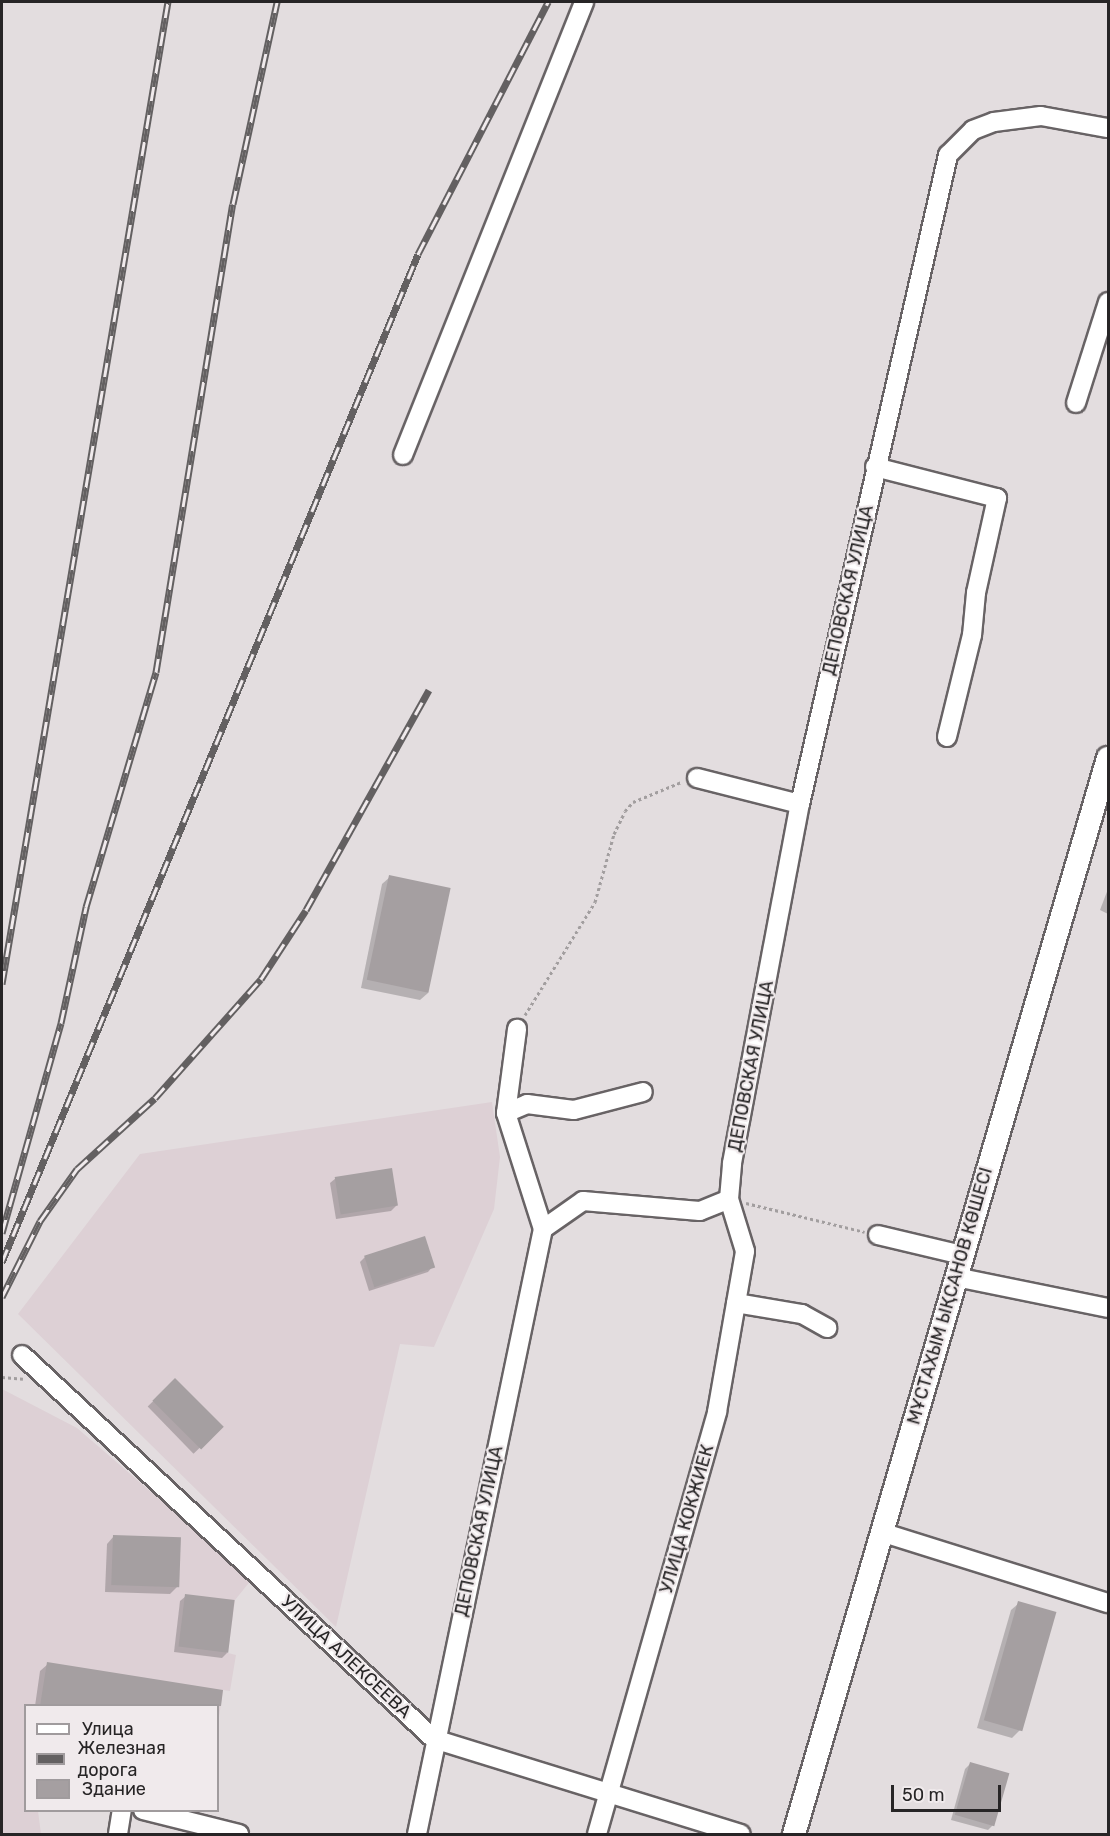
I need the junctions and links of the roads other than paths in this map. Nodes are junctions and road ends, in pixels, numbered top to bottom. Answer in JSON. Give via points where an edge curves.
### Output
{"nodes":[{"id":1,"x":584,"y":2,"type":"edge"},
{"id":2,"x":1108,"y":128,"type":"edge"},
{"id":3,"x":1108,"y":302,"type":"edge"},
{"id":4,"x":1076,"y":403,"type":"dead end"},
{"id":5,"x":404,"y":455,"type":"dead end"},
{"id":6,"x":875,"y":468,"type":"junction"},
{"id":7,"x":947,"y":737,"type":"dead end"},
{"id":8,"x":1108,"y":758,"type":"edge"},
{"id":9,"x":697,"y":778,"type":"road end"},
{"id":10,"x":800,"y":804,"type":"junction"},
{"id":11,"x":517,"y":1029,"type":"road end"},
{"id":12,"x":643,"y":1092,"type":"dead end"},
{"id":13,"x":506,"y":1113,"type":"junction"},
{"id":14,"x":729,"y":1199,"type":"junction"},
{"id":15,"x":543,"y":1229,"type":"junction"},
{"id":16,"x":878,"y":1235,"type":"road end"},
{"id":17,"x":962,"y":1254,"type":"junction"},
{"id":18,"x":956,"y":1276,"type":"junction"},
{"id":19,"x":736,"y":1303,"type":"junction"},
{"id":20,"x":1108,"y":1308,"type":"edge"},
{"id":21,"x":827,"y":1328,"type":"dead end"},
{"id":22,"x":22,"y":1355,"type":"dead end"},
{"id":23,"x":882,"y":1532,"type":"junction"},
{"id":24,"x":1108,"y":1603,"type":"edge"},
{"id":25,"x":434,"y":1739,"type":"junction"},
{"id":26,"x":608,"y":1794,"type":"junction"},
{"id":27,"x":122,"y":1812,"type":"edge"},
{"id":28,"x":151,"y":1812,"type":"edge"},
{"id":29,"x":118,"y":1834,"type":"edge"},
{"id":30,"x":239,"y":1834,"type":"edge"},
{"id":31,"x":417,"y":1834,"type":"edge"},
{"id":32,"x":597,"y":1834,"type":"edge"},
{"id":33,"x":741,"y":1834,"type":"edge"},
{"id":34,"x":794,"y":1834,"type":"edge"}],
"edges":[{"from":1,"to":5,"type":"street"},
{"from":2,"to":6,"type":"street","name":"ДЕПОВСКАЯ УЛИЦА","via":[[1041,116],[994,122],[973,130],[948,155]]},
{"from":3,"to":4,"type":"street"},
{"from":6,"to":7,"type":"street","via":[[997,498],[976,593],[972,635]]},
{"from":6,"to":10,"type":"street","name":"ДЕПОВСКАЯ УЛИЦА"},
{"from":8,"to":17,"type":"main road","name":"МҰСТАХЫМ ЫҚСАНОВ КӨШЕСІ"},
{"from":9,"to":10,"type":"street"},
{"from":10,"to":14,"type":"street","name":"ДЕПОВСКАЯ УЛИЦА","via":[[732,1163]]},
{"from":11,"to":13,"type":"street"},
{"from":12,"to":13,"type":"street","via":[[574,1110],[527,1104]]},
{"from":13,"to":15,"type":"street"},
{"from":14,"to":15,"type":"street","via":[[700,1210],[583,1201]]},
{"from":14,"to":19,"type":"street","name":"УЛИЦА КОКЖИЕК","via":[[744,1251]]},
{"from":15,"to":25,"type":"street","name":"ДЕПОВСКАЯ УЛИЦА"},
{"from":16,"to":17,"type":"street"},
{"from":17,"to":18,"type":"main road","name":"МҰСТАХЫМ ЫҚСАНОВ КӨШЕСІ"},
{"from":18,"to":20,"type":"street"},
{"from":18,"to":23,"type":"main road","name":"МҰСТАХЫМ ЫҚСАНОВ КӨШЕСІ"},
{"from":19,"to":21,"type":"street","via":[[802,1314]]},
{"from":19,"to":26,"type":"street","name":"УЛИЦА КОКЖИЕК","via":[[717,1412]]},
{"from":22,"to":25,"type":"street","name":"УЛИЦА АЛЕКСЕЕВА"},
{"from":23,"to":24,"type":"street"},
{"from":23,"to":34,"type":"main road","name":"МҰСТАХЫМ ЫҚСАНОВ КӨШЕСІ"},
{"from":25,"to":26,"type":"street","name":"УЛИЦА АЛЕКСЕЕВА"},
{"from":25,"to":31,"type":"street","name":"ДЕПОВСКАЯ УЛИЦА"},
{"from":26,"to":32,"type":"street","name":"УЛИЦА КОКЖИЕК"},
{"from":26,"to":33,"type":"street","name":"УЛИЦА АЛЕКСЕЕВА"},
{"from":27,"to":29,"type":"street"},
{"from":28,"to":30,"type":"street"}]}
